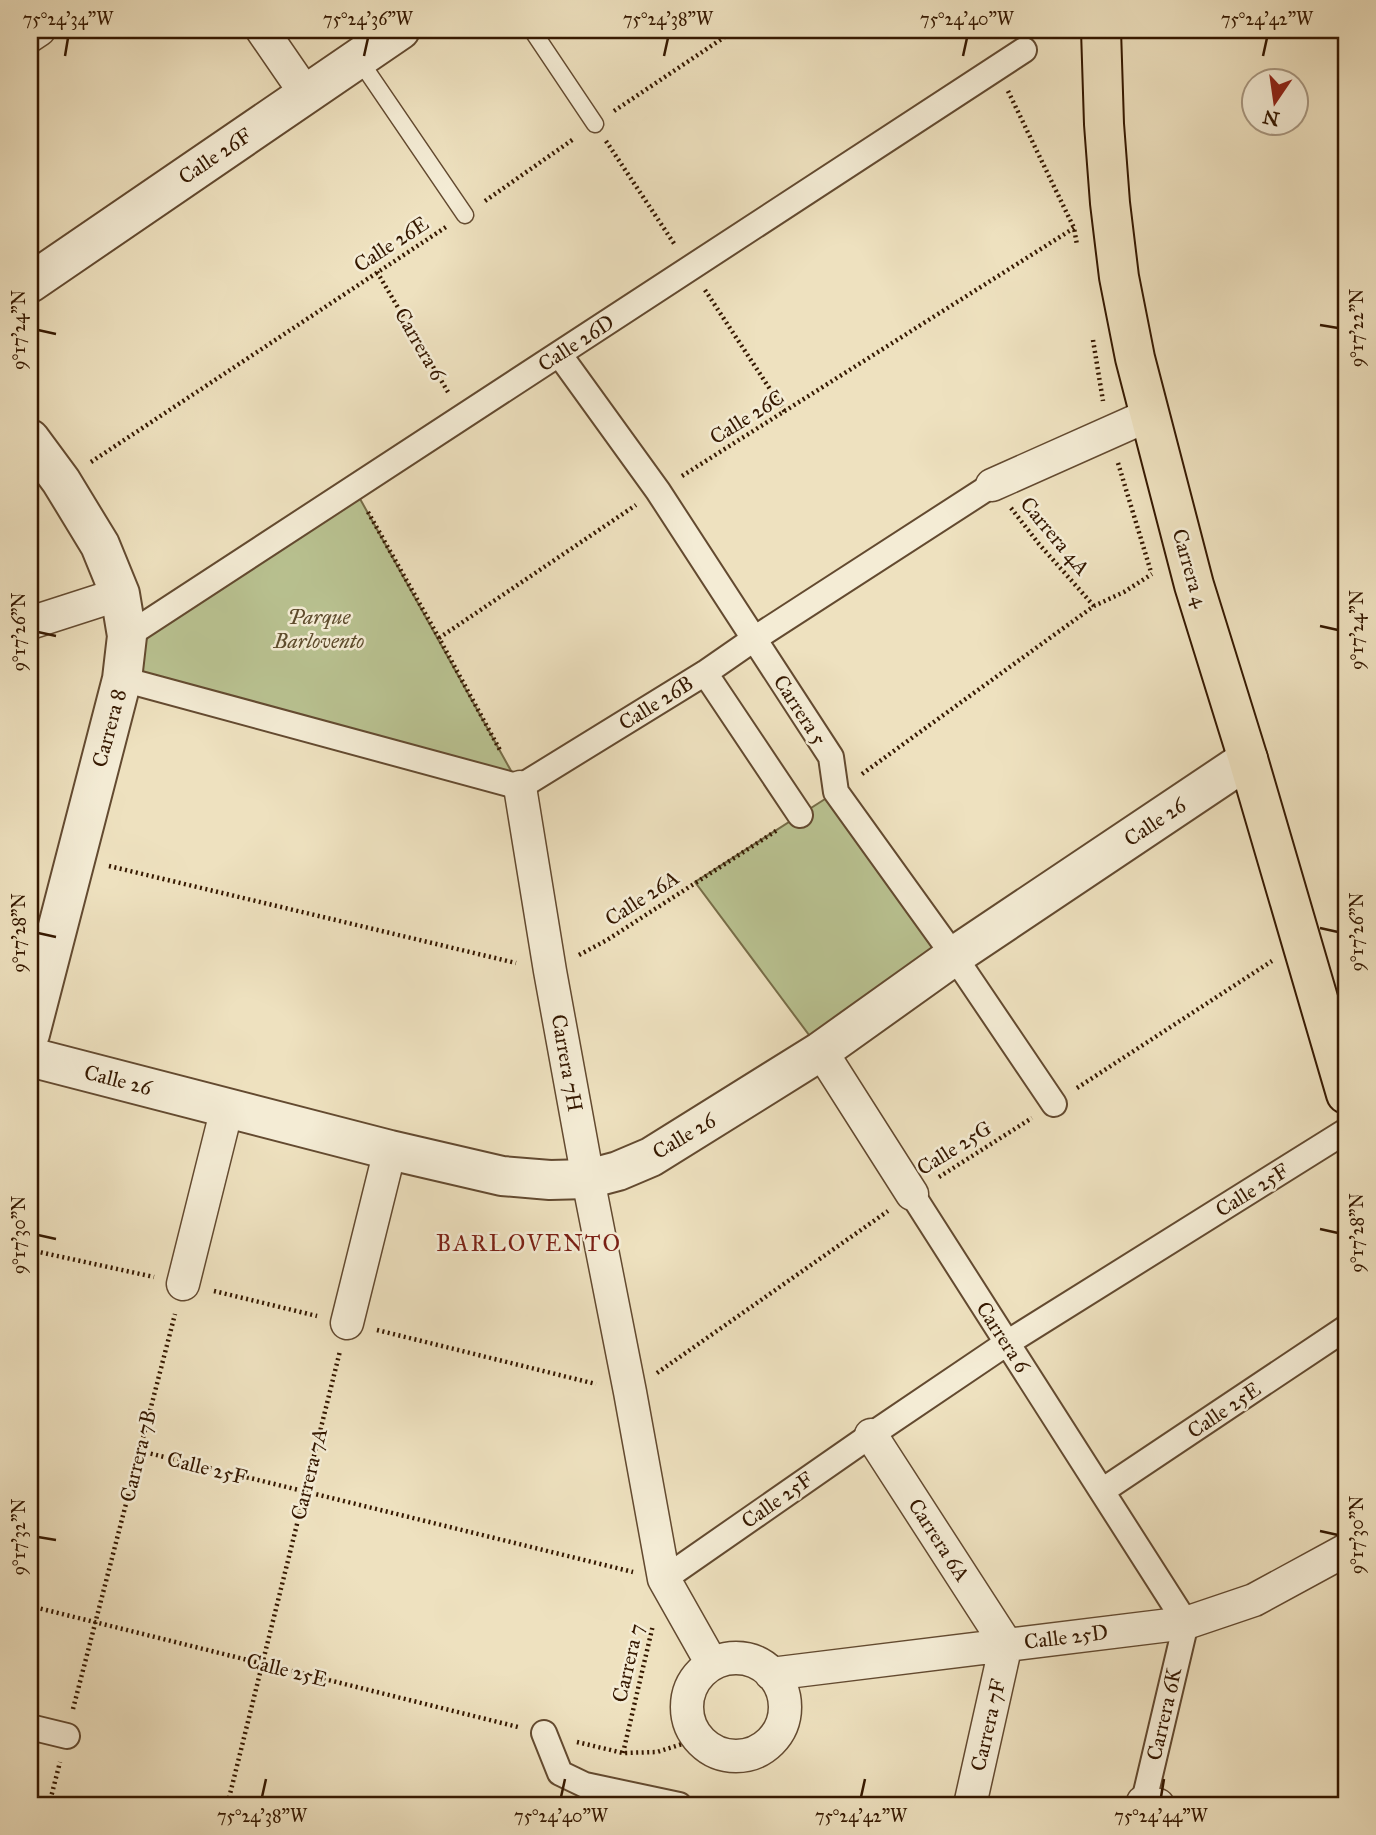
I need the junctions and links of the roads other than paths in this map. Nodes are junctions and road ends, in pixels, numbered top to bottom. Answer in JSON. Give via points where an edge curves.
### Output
{"nodes":[{"id":1,"x":39,"y":30,"type":"edge"},
{"id":2,"x":262,"y":30,"type":"edge"},
{"id":3,"x":400,"y":30,"type":"edge"},
{"id":4,"x":532,"y":30,"type":"edge"},
{"id":5,"x":1101,"y":30,"type":"edge"},
{"id":6,"x":30,"y":36,"type":"edge"},
{"id":7,"x":1024,"y":50,"type":"dead end"},
{"id":8,"x":358,"y":58,"type":"junction"},
{"id":9,"x":306,"y":94,"type":"junction"},
{"id":10,"x":595,"y":124,"type":"road end"},
{"id":11,"x":465,"y":215,"type":"road end"},
{"id":12,"x":30,"y":283,"type":"edge"},
{"id":13,"x":559,"y":354,"type":"junction"},
{"id":14,"x":1149,"y":415,"type":"junction"},
{"id":15,"x":30,"y":439,"type":"edge"},
{"id":16,"x":992,"y":485,"type":"joint"},
{"id":17,"x":120,"y":594,"type":"junction"},
{"id":18,"x":30,"y":623,"type":"edge"},
{"id":19,"x":127,"y":636,"type":"junction"},
{"id":20,"x":754,"y":639,"type":"junction"},
{"id":21,"x":705,"y":673,"type":"junction"},
{"id":22,"x":122,"y":680,"type":"junction"},
{"id":23,"x":1248,"y":759,"type":"junction"},
{"id":24,"x":520,"y":787,"type":"junction"},
{"id":25,"x":800,"y":815,"type":"road end"},
{"id":26,"x":954,"y":956,"type":"junction"},
{"id":27,"x":30,"y":1034,"type":"edge"},
{"id":28,"x":821,"y":1051,"type":"junction"},
{"id":29,"x":30,"y":1057,"type":"edge"},
{"id":30,"x":1346,"y":1094,"type":"edge"},
{"id":31,"x":1054,"y":1104,"type":"road end"},
{"id":32,"x":228,"y":1108,"type":"junction"},
{"id":33,"x":1346,"y":1131,"type":"edge"},
{"id":34,"x":390,"y":1150,"type":"junction"},
{"id":35,"x":588,"y":1179,"type":"junction"},
{"id":36,"x":912,"y":1194,"type":"joint"},
{"id":37,"x":183,"y":1284,"type":"road end"},
{"id":38,"x":347,"y":1323,"type":"road end"},
{"id":39,"x":1346,"y":1328,"type":"edge"},
{"id":40,"x":1007,"y":1343,"type":"junction"},
{"id":41,"x":871,"y":1435,"type":"junction"},
{"id":42,"x":1102,"y":1492,"type":"junction"},
{"id":43,"x":1346,"y":1550,"type":"edge"},
{"id":44,"x":664,"y":1579,"type":"junction"},
{"id":45,"x":1186,"y":1623,"type":"junction"},
{"id":46,"x":1006,"y":1644,"type":"junction"},
{"id":47,"x":712,"y":1664,"type":"junction"},
{"id":48,"x":771,"y":1674,"type":"junction"},
{"id":49,"x":30,"y":1727,"type":"edge"},
{"id":50,"x":544,"y":1733,"type":"road end"},
{"id":51,"x":67,"y":1736,"type":"road end"},
{"id":52,"x":1148,"y":1804,"type":"edge"},
{"id":53,"x":679,"y":1805,"type":"edge"},
{"id":54,"x":970,"y":1805,"type":"edge"}],
"edges":[{"from":1,"to":6,"type":"street"},
{"from":2,"to":9,"type":"street"},
{"from":3,"to":8,"type":"street","name":"Calle 26F"},
{"from":4,"to":10,"type":"lane"},
{"from":5,"to":14,"type":"main road","name":"Carrera 4","via":[[1114,240]]},
{"from":7,"to":13,"type":"street","name":"Calle 26D"},
{"from":8,"to":9,"type":"street","name":"Calle 26F"},
{"from":8,"to":11,"type":"lane"},
{"from":9,"to":12,"type":"street","name":"Calle 26F"},
{"from":13,"to":19,"type":"street","name":"Calle 26D"},
{"from":13,"to":20,"type":"street","name":"Carrera 5","via":[[658,491]]},
{"from":14,"to":16,"type":"street","name":"Calle 26B"},
{"from":14,"to":23,"type":"main road","name":"Carrera 4","via":[[1194,585]]},
{"from":15,"to":17,"type":"street","name":"Carrera 8","via":[[100,545]]},
{"from":16,"to":20,"type":"street","name":"Calle 26B"},
{"from":17,"to":18,"type":"street"},
{"from":17,"to":19,"type":"street","name":"Carrera 8"},
{"from":19,"to":22,"type":"street","name":"Carrera 8"},
{"from":20,"to":21,"type":"street","name":"Calle 26B"},
{"from":20,"to":26,"type":"street","name":"Carrera 5","via":[[831,757],[836,792]]},
{"from":21,"to":24,"type":"street","name":"Calle 26B"},
{"from":21,"to":25,"type":"street"},
{"from":22,"to":24,"type":"street"},
{"from":22,"to":27,"type":"street","name":"Carrera 8"},
{"from":23,"to":26,"type":"street","name":"Calle 26"},
{"from":23,"to":30,"type":"main road","name":"Carrera 4"},
{"from":24,"to":35,"type":"street","name":"Carrera 7H"},
{"from":26,"to":28,"type":"street","name":"Calle 26"},
{"from":26,"to":31,"type":"street","name":"Carrera 5"},
{"from":28,"to":35,"type":"street","name":"Calle 26","via":[[651,1157]]},
{"from":28,"to":36,"type":"street","name":"Carrera 6"},
{"from":29,"to":32,"type":"street","name":"Calle 26"},
{"from":32,"to":34,"type":"street","name":"Calle 26"},
{"from":32,"to":37,"type":"street"},
{"from":33,"to":40,"type":"street","name":"Calle 25F"},
{"from":34,"to":35,"type":"street","name":"Calle 26","via":[[502,1176]]},
{"from":34,"to":38,"type":"street"},
{"from":35,"to":44,"type":"street","name":"Carrera 7H"},
{"from":36,"to":40,"type":"street","name":"Carrera 6"},
{"from":39,"to":42,"type":"street","name":"Calle 25E"},
{"from":40,"to":41,"type":"street","name":"Calle 25F"},
{"from":40,"to":42,"type":"street","name":"Carrera 6"},
{"from":41,"to":44,"type":"street","name":"Calle 25F"},
{"from":41,"to":46,"type":"street","name":"Carrera 6A"},
{"from":42,"to":45,"type":"street","name":"Carrera 6"},
{"from":43,"to":45,"type":"street","name":"Calle 25D","via":[[1254,1600]]},
{"from":44,"to":47,"type":"street","name":"Carrera 7H"},
{"from":45,"to":46,"type":"street","name":"Calle 25D"},
{"from":45,"to":52,"type":"street","name":"Carrera 6K"},
{"from":46,"to":48,"type":"street","name":"Calle 25D"},
{"from":46,"to":54,"type":"street","name":"Carrera 7F"},
{"from":47,"to":48,"type":"street","via":[[742,1659]]},
{"from":47,"to":48,"type":"street","via":[[693,1683],[687,1710],[698,1739],[725,1755],[755,1752],[778,1732],[784,1702]]},
{"from":49,"to":51,"type":"street"},
{"from":50,"to":53,"type":"street","via":[[560,1773],[585,1785]]}]}
